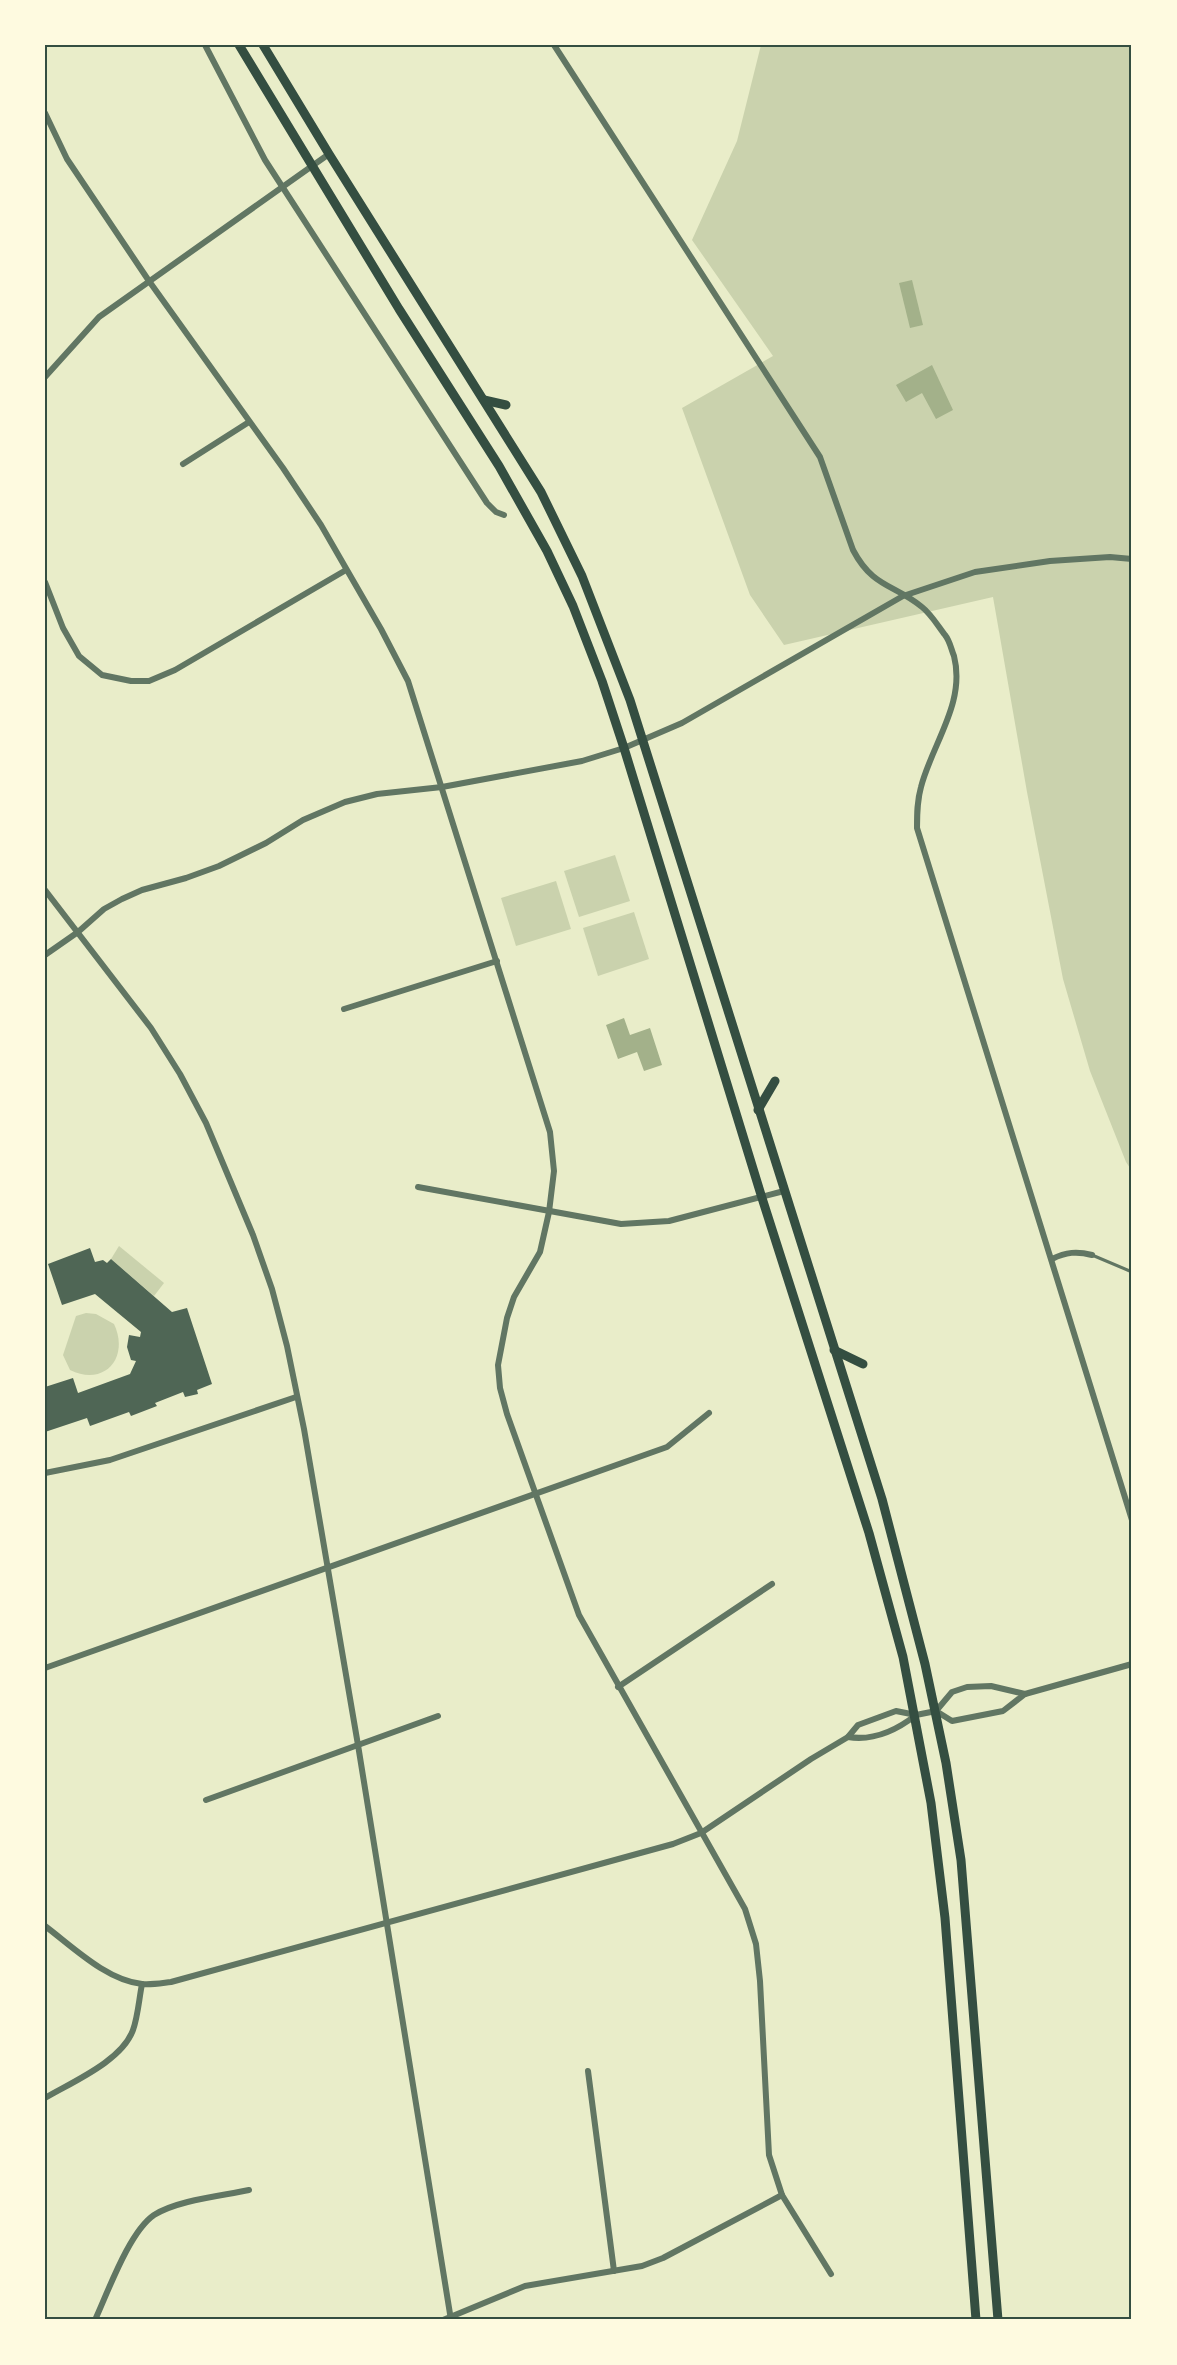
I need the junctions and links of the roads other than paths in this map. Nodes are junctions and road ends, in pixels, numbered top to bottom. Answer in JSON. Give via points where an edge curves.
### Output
{"nodes":[{"id":1,"x":205,"y":45,"type":"edge"},
{"id":2,"x":239,"y":45,"type":"edge"},
{"id":3,"x":263,"y":45,"type":"edge"},
{"id":4,"x":554,"y":45,"type":"edge"},
{"id":5,"x":45,"y":113,"type":"edge"},
{"id":6,"x":329,"y":154,"type":"junction"},
{"id":7,"x":312,"y":166,"type":"junction"},
{"id":8,"x":284,"y":186,"type":"junction"},
{"id":9,"x":149,"y":281,"type":"junction"},
{"id":10,"x":45,"y":377,"type":"edge"},
{"id":11,"x":484,"y":400,"type":"junction"},
{"id":12,"x":506,"y":405,"type":"dead end"},
{"id":13,"x":249,"y":422,"type":"junction"},
{"id":14,"x":183,"y":464,"type":"dead end"},
{"id":15,"x":504,"y":515,"type":"dead end"},
{"id":16,"x":1132,"y":559,"type":"edge"},
{"id":17,"x":346,"y":570,"type":"junction"},
{"id":18,"x":45,"y":582,"type":"edge"},
{"id":19,"x":903,"y":596,"type":"junction"},
{"id":20,"x":643,"y":740,"type":"junction"},
{"id":21,"x":624,"y":748,"type":"junction"},
{"id":22,"x":442,"y":787,"type":"junction"},
{"id":23,"x":45,"y":890,"type":"edge"},
{"id":24,"x":78,"y":932,"type":"junction"},
{"id":25,"x":45,"y":955,"type":"edge"},
{"id":26,"x":497,"y":961,"type":"junction"},
{"id":27,"x":344,"y":1009,"type":"dead end"},
{"id":28,"x":775,"y":1081,"type":"dead end"},
{"id":29,"x":758,"y":1110,"type":"junction"},
{"id":30,"x":418,"y":1187,"type":"dead end"},
{"id":31,"x":784,"y":1191,"type":"junction"},
{"id":32,"x":762,"y":1197,"type":"junction"},
{"id":33,"x":549,"y":1212,"type":"junction"},
{"id":34,"x":1092,"y":1255,"type":"joint"},
{"id":35,"x":1052,"y":1259,"type":"junction"},
{"id":36,"x":1132,"y":1272,"type":"edge"},
{"id":37,"x":834,"y":1350,"type":"junction"},
{"id":38,"x":863,"y":1364,"type":"dead end"},
{"id":39,"x":296,"y":1397,"type":"junction"},
{"id":40,"x":710,"y":1413,"type":"dead end"},
{"id":41,"x":45,"y":1473,"type":"edge"},
{"id":42,"x":534,"y":1493,"type":"junction"},
{"id":43,"x":1132,"y":1520,"type":"edge"},
{"id":44,"x":327,"y":1569,"type":"junction"},
{"id":45,"x":772,"y":1584,"type":"dead end"},
{"id":46,"x":1132,"y":1664,"type":"edge"},
{"id":47,"x":45,"y":1668,"type":"edge"},
{"id":48,"x":618,"y":1687,"type":"junction"},
{"id":49,"x":1025,"y":1694,"type":"junction"},
{"id":50,"x":936,"y":1711,"type":"junction"},
{"id":51,"x":916,"y":1715,"type":"junction"},
{"id":52,"x":438,"y":1716,"type":"dead end"},
{"id":53,"x":848,"y":1737,"type":"junction"},
{"id":54,"x":358,"y":1745,"type":"junction"},
{"id":55,"x":206,"y":1800,"type":"dead end"},
{"id":56,"x":701,"y":1833,"type":"junction"},
{"id":57,"x":386,"y":1924,"type":"junction"},
{"id":58,"x":45,"y":1926,"type":"edge"},
{"id":59,"x":142,"y":1984,"type":"junction"},
{"id":60,"x":588,"y":2071,"type":"dead end"},
{"id":61,"x":45,"y":2098,"type":"edge"},
{"id":62,"x":249,"y":2190,"type":"dead end"},
{"id":63,"x":782,"y":2195,"type":"junction"},
{"id":64,"x":615,"y":2271,"type":"junction"},
{"id":65,"x":831,"y":2274,"type":"dead end"},
{"id":66,"x":448,"y":2319,"type":"edge"},
{"id":67,"x":95,"y":2320,"type":"edge"},
{"id":68,"x":976,"y":2320,"type":"edge"},
{"id":69,"x":998,"y":2320,"type":"edge"}],
"edges":[{"from":1,"to":8,"type":"street"},
{"from":2,"to":7,"type":"main road"},
{"from":3,"to":6,"type":"main road"},
{"from":4,"to":19,"type":"street","via":[[820,458],[860,563],[875,579]]},
{"from":5,"to":9,"type":"street","via":[[67,159]]},
{"from":6,"to":7,"type":"street"},
{"from":6,"to":11,"type":"main road"},
{"from":7,"to":8,"type":"street"},
{"from":7,"to":21,"type":"main road","via":[[499,466],[546,551],[581,627]]},
{"from":8,"to":9,"type":"street"},
{"from":8,"to":15,"type":"street","via":[[487,503]]},
{"from":9,"to":10,"type":"street","via":[[99,318]]},
{"from":9,"to":13,"type":"street"},
{"from":11,"to":12,"type":"main road"},
{"from":11,"to":20,"type":"main road","via":[[541,492],[582,576]]},
{"from":13,"to":14,"type":"street"},
{"from":13,"to":17,"type":"street","via":[[302,496]]},
{"from":16,"to":19,"type":"street","via":[[1110,556],[975,572]]},
{"from":17,"to":18,"type":"street","via":[[175,670],[149,681],[102,675],[79,656]]},
{"from":17,"to":22,"type":"street","via":[[408,681]]},
{"from":19,"to":20,"type":"street","via":[[682,723]]},
{"from":19,"to":35,"type":"street","via":[[923,608],[949,640],[957,667],[952,707],[921,785],[917,828]]},
{"from":20,"to":21,"type":"street"},
{"from":20,"to":29,"type":"main road"},
{"from":21,"to":22,"type":"street","via":[[582,761]]},
{"from":21,"to":32,"type":"main road"},
{"from":22,"to":24,"type":"street","via":[[345,802],[219,866],[122,899]]},
{"from":22,"to":26,"type":"street"},
{"from":23,"to":24,"type":"street"},
{"from":24,"to":25,"type":"street"},
{"from":24,"to":39,"type":"street","via":[[151,1028],[206,1123],[272,1289]]},
{"from":26,"to":27,"type":"street"},
{"from":26,"to":33,"type":"street","via":[[549,1132],[554,1171]]},
{"from":28,"to":29,"type":"main road"},
{"from":29,"to":31,"type":"main road"},
{"from":30,"to":33,"type":"street"},
{"from":31,"to":32,"type":"street"},
{"from":31,"to":37,"type":"main road"},
{"from":32,"to":33,"type":"street","via":[[669,1221],[621,1224]]},
{"from":32,"to":51,"type":"main road","via":[[869,1533]]},
{"from":33,"to":42,"type":"street","via":[[540,1252],[510,1307],[498,1365],[507,1414]]},
{"from":34,"to":35,"type":"street","via":[[1078,1252]]},
{"from":34,"to":36,"type":"lane"},
{"from":35,"to":43,"type":"street"},
{"from":37,"to":38,"type":"main road"},
{"from":37,"to":50,"type":"main road","via":[[882,1499]]},
{"from":39,"to":41,"type":"street","via":[[110,1460]]},
{"from":39,"to":44,"type":"street"},
{"from":40,"to":42,"type":"street","via":[[667,1447]]},
{"from":42,"to":44,"type":"street"},
{"from":42,"to":48,"type":"street","via":[[579,1615]]},
{"from":44,"to":47,"type":"street"},
{"from":44,"to":54,"type":"street"},
{"from":45,"to":48,"type":"street"},
{"from":46,"to":49,"type":"street"},
{"from":48,"to":56,"type":"street"},
{"from":49,"to":50,"type":"street","via":[[1003,1711],[952,1721]]},
{"from":49,"to":50,"type":"street","via":[[991,1686],[967,1687],[952,1692]]},
{"from":50,"to":51,"type":"street"},
{"from":50,"to":69,"type":"main road","via":[[961,1860]]},
{"from":51,"to":53,"type":"street","via":[[897,1729],[858,1739]]},
{"from":51,"to":53,"type":"street","via":[[896,1711],[858,1725]]},
{"from":51,"to":68,"type":"main road","via":[[945,1917]]},
{"from":52,"to":54,"type":"street"},
{"from":53,"to":56,"type":"street"},
{"from":54,"to":55,"type":"street"},
{"from":54,"to":57,"type":"street"},
{"from":56,"to":57,"type":"street"},
{"from":56,"to":63,"type":"street","via":[[745,1909],[756,1944],[766,2139]]},
{"from":57,"to":59,"type":"street","via":[[208,1974],[171,1983]]},
{"from":57,"to":66,"type":"street"},
{"from":58,"to":59,"type":"street","via":[[99,1966]]},
{"from":59,"to":61,"type":"street","via":[[132,2031],[123,2047]]},
{"from":60,"to":64,"type":"street"},
{"from":62,"to":67,"type":"street","via":[[154,2215],[126,2251]]},
{"from":63,"to":64,"type":"street","via":[[663,2259]]},
{"from":63,"to":65,"type":"street"},
{"from":64,"to":66,"type":"street","via":[[525,2286]]}]}
